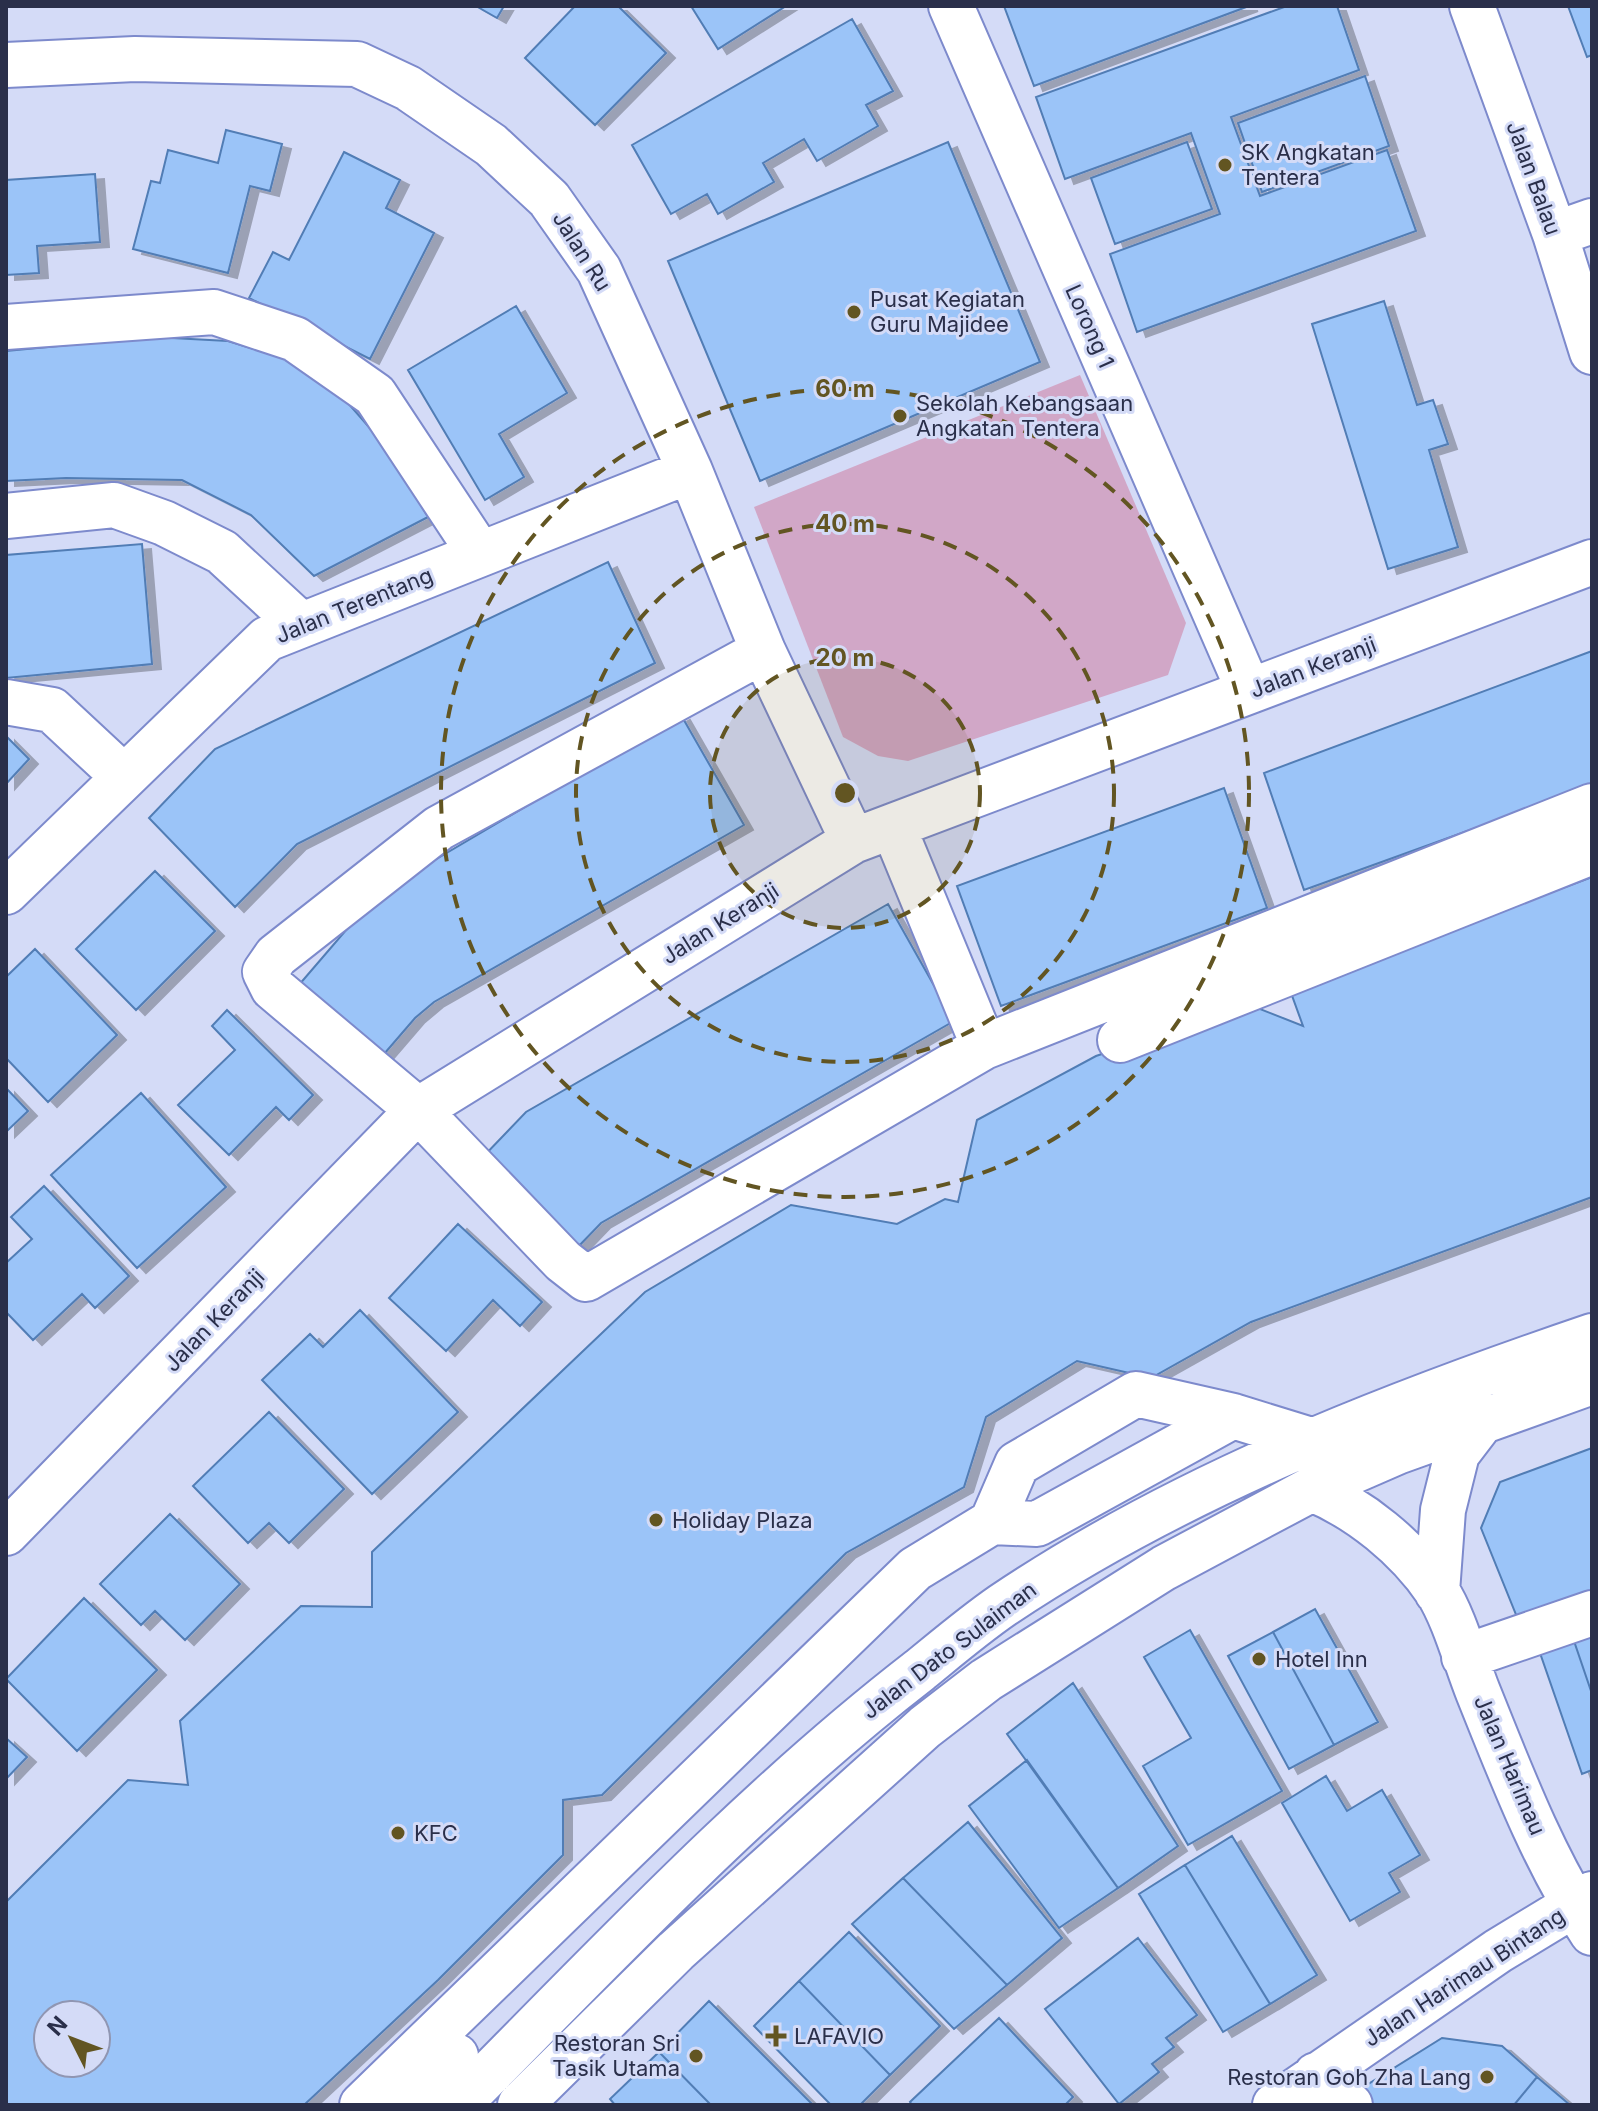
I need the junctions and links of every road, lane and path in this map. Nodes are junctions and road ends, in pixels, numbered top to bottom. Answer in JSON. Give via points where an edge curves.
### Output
{"nodes":[{"id":1,"x":951,"y":6,"type":"edge"},
{"id":2,"x":1472,"y":6,"type":"edge"},
{"id":3,"x":6,"y":65,"type":"edge"},
{"id":4,"x":1573,"y":227,"type":"edge"},
{"id":5,"x":6,"y":327,"type":"edge"},
{"id":6,"x":1592,"y":352,"type":"edge"},
{"id":7,"x":690,"y":471,"type":"junction"},
{"id":8,"x":6,"y":516,"type":"edge"},
{"id":9,"x":480,"y":554,"type":"junction"},
{"id":10,"x":1592,"y":562,"type":"edge"},
{"id":11,"x":301,"y":625,"type":"junction"},
{"id":12,"x":763,"y":651,"type":"junction"},
{"id":13,"x":1249,"y":691,"type":"junction"},
{"id":14,"x":6,"y":702,"type":"edge"},
{"id":15,"x":124,"y":777,"type":"junction"},
{"id":16,"x":1592,"y":806,"type":"edge"},
{"id":17,"x":893,"y":826,"type":"junction"},
{"id":18,"x":853,"y":841,"type":"junction"},
{"id":19,"x":1592,"y":852,"type":"edge"},
{"id":20,"x":6,"y":892,"type":"edge"},
{"id":21,"x":1120,"y":1040,"type":"dead end"},
{"id":22,"x":984,"y":1047,"type":"junction"},
{"id":23,"x":418,"y":1110,"type":"junction"},
{"id":24,"x":1592,"y":1336,"type":"edge"},
{"id":25,"x":1592,"y":1382,"type":"edge"},
{"id":26,"x":1233,"y":1416,"type":"junction"},
{"id":27,"x":1483,"y":1420,"type":"junction"},
{"id":28,"x":1314,"y":1441,"type":"junction"},
{"id":29,"x":1312,"y":1489,"type":"junction"},
{"id":30,"x":992,"y":1522,"type":"junction"},
{"id":31,"x":6,"y":1533,"type":"edge"},
{"id":32,"x":1437,"y":1592,"type":"junction"},
{"id":33,"x":1592,"y":1613,"type":"edge"},
{"id":34,"x":1464,"y":1657,"type":"junction"},
{"id":35,"x":1586,"y":1911,"type":"edge"},
{"id":36,"x":611,"y":1951,"type":"junction"},
{"id":37,"x":1316,"y":2075,"type":"junction"},
{"id":38,"x":362,"y":2105,"type":"edge"},
{"id":39,"x":406,"y":2105,"type":"edge"},
{"id":40,"x":458,"y":2105,"type":"edge"},
{"id":41,"x":520,"y":2105,"type":"edge"},
{"id":42,"x":1275,"y":2105,"type":"edge"},
{"id":43,"x":1350,"y":2105,"type":"edge"}],
"edges":[{"from":1,"to":13,"type":"street","name":"Lorong 1"},
{"from":2,"to":4,"type":"street","name":"Jalan Balau"},
{"from":3,"to":7,"type":"street","name":"Jalan Ru","via":[[135,59],[357,64],[408,88],[491,145],[549,199],[599,270]]},
{"from":4,"to":6,"type":"street","name":"Jalan Balau"},
{"from":5,"to":9,"type":"street","via":[[214,312],[295,339],[375,395]]},
{"from":7,"to":9,"type":"street","name":"Jalan Terentang"},
{"from":7,"to":12,"type":"street","name":"Jalan Ru"},
{"from":8,"to":11,"type":"street","via":[[114,505],[164,523],[222,552]]},
{"from":9,"to":11,"type":"street","name":"Jalan Terentang"},
{"from":10,"to":13,"type":"street","name":"Jalan Keranji"},
{"from":11,"to":15,"type":"street","name":"Jalan Terentang","via":[[267,639]]},
{"from":12,"to":18,"type":"street","name":"Jalan Ru"},
{"from":12,"to":23,"type":"street","via":[[439,828],[276,956],[265,972],[273,988]]},
{"from":13,"to":17,"type":"street","name":"Jalan Keranji"},
{"from":14,"to":15,"type":"street","via":[[52,710]]},
{"from":15,"to":20,"type":"street","name":"Jalan Terentang"},
{"from":16,"to":22,"type":"street"},
{"from":17,"to":18,"type":"street","name":"Jalan Keranji"},
{"from":17,"to":22,"type":"street"},
{"from":18,"to":23,"type":"street","name":"Jalan Keranji"},
{"from":19,"to":21,"type":"street"},
{"from":22,"to":23,"type":"street","via":[[586,1279]]},
{"from":23,"to":31,"type":"street","name":"Jalan Keranji"},
{"from":24,"to":28,"type":"street","name":"Jalan Dato Sulaiman"},
{"from":25,"to":27,"type":"street","name":"Jalan Dato Sulaiman"},
{"from":26,"to":28,"type":"street"},
{"from":26,"to":30,"type":"street","via":[[1037,1524]]},
{"from":26,"to":30,"type":"street","via":[[1136,1394],[1017,1464]]},
{"from":27,"to":29,"type":"street","name":"Jalan Dato Sulaiman"},
{"from":27,"to":32,"type":"street","name":"Jalan Harimau","via":[[1457,1454],[1443,1510]]},
{"from":28,"to":36,"type":"street","name":"Jalan Dato Sulaiman","via":[[1101,1546],[1001,1607],[847,1726],[729,1832]]},
{"from":29,"to":32,"type":"street","name":"Jalan Harimau","via":[[1341,1501],[1385,1534]]},
{"from":29,"to":41,"type":"street","name":"Jalan Dato Sulaiman","via":[[1164,1568],[951,1704],[676,1951]]},
{"from":30,"to":38,"type":"street","via":[[915,1569]]},
{"from":32,"to":34,"type":"street","name":"Jalan Harimau"},
{"from":33,"to":34,"type":"street"},
{"from":34,"to":35,"type":"street","name":"Jalan Harimau","via":[[1521,1798]]},
{"from":35,"to":37,"type":"street","name":"Jalan Harimau Bintang","via":[[1498,1951]]},
{"from":36,"to":39,"type":"street","via":[[557,1955]]},
{"from":36,"to":40,"type":"street","name":"Jalan Dato Sulaiman"},
{"from":37,"to":42,"type":"street","name":"Jalan Harimau Bintang"},
{"from":37,"to":43,"type":"street"}]}
